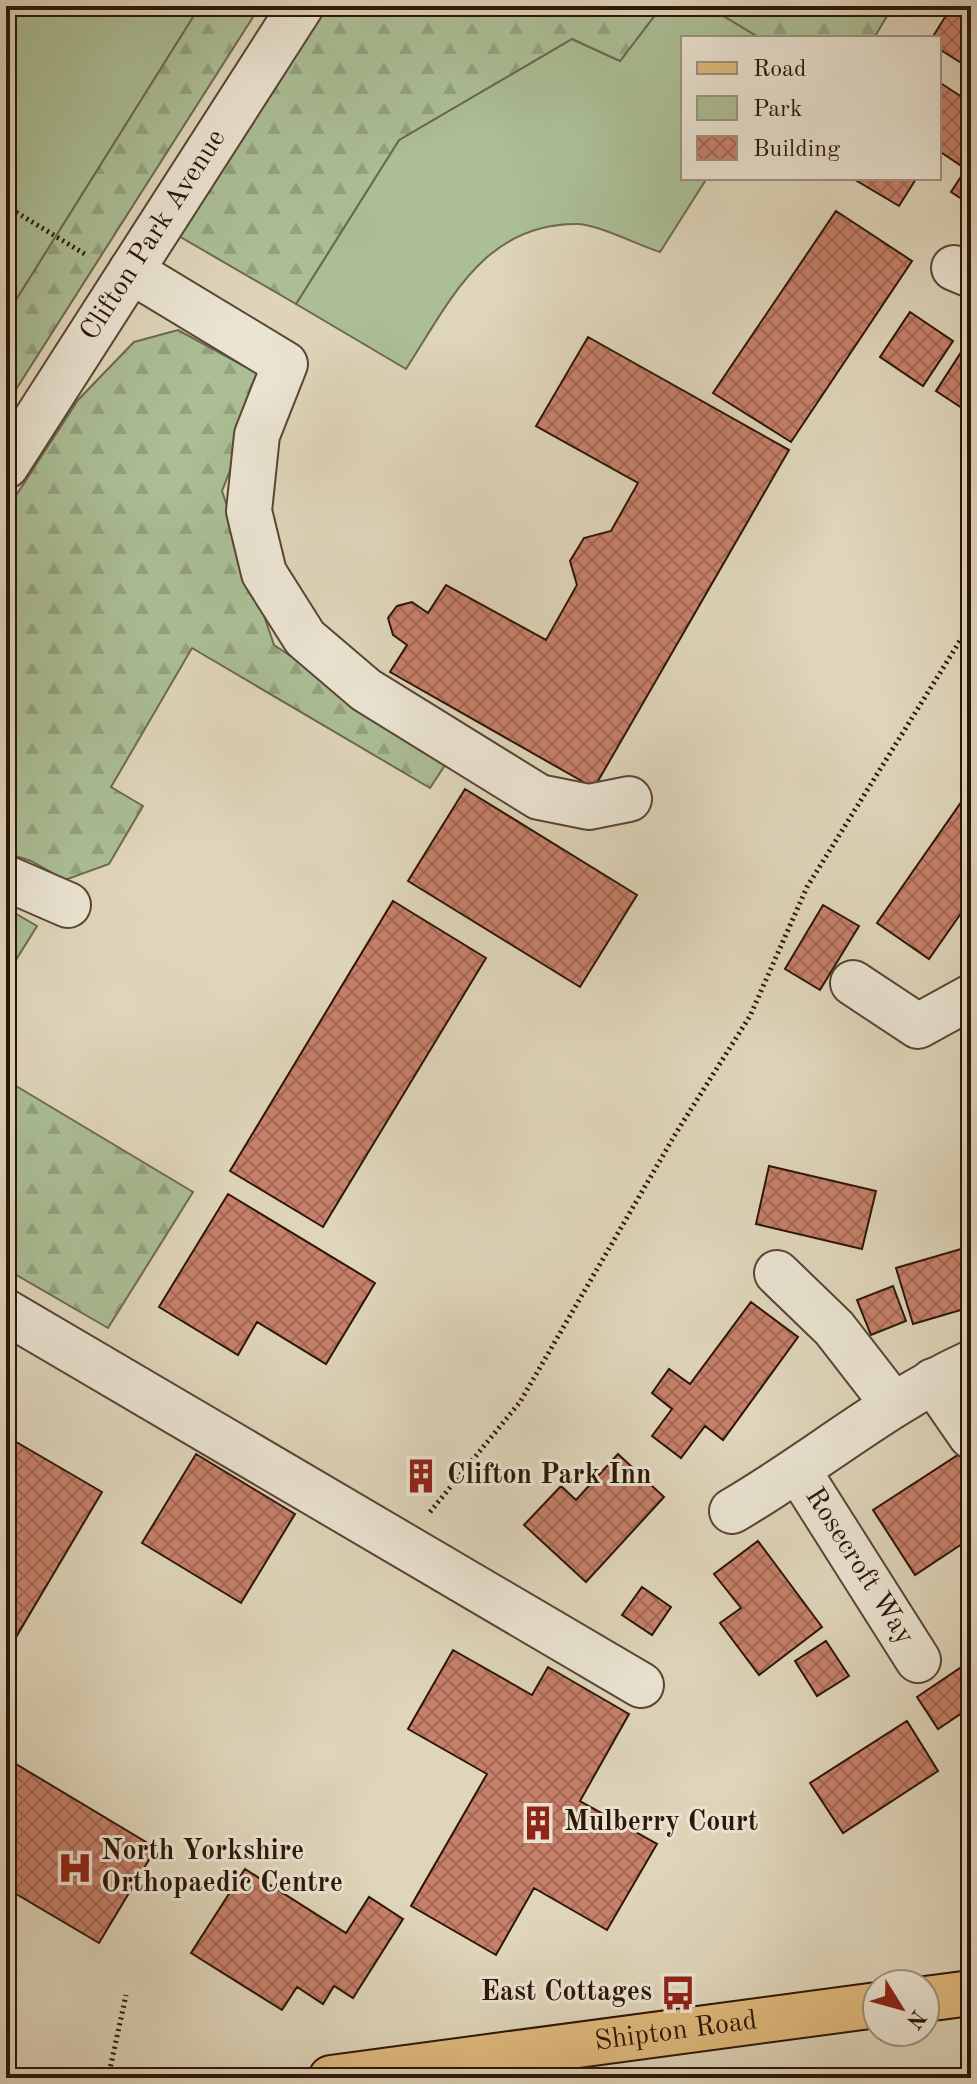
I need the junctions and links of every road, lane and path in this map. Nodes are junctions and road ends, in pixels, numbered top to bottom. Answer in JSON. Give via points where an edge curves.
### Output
{"nodes":[{"id":1,"x":301,"y":6,"type":"edge"},
{"id":2,"x":6,"y":206,"type":"edge"},
{"id":3,"x":129,"y":275,"type":"junction"},
{"id":4,"x":6,"y":466,"type":"edge"},
{"id":5,"x":971,"y":623,"type":"edge"},
{"id":6,"x":629,"y":799,"type":"dead end"},
{"id":7,"x":6,"y":878,"type":"edge"},
{"id":8,"x":68,"y":905,"type":"dead end"},
{"id":9,"x":853,"y":983,"type":"dead end"},
{"id":10,"x":971,"y":997,"type":"edge"},
{"id":11,"x":777,"y":1273,"type":"dead end"},
{"id":12,"x":6,"y":1312,"type":"edge"},
{"id":13,"x":952,"y":1372,"type":"edge"},
{"id":14,"x":893,"y":1404,"type":"junction"},
{"id":15,"x":971,"y":1436,"type":"edge"},
{"id":16,"x":799,"y":1472,"type":"junction"},
{"id":17,"x":732,"y":1511,"type":"dead end"},
{"id":18,"x":403,"y":1546,"type":"junction"},
{"id":19,"x":918,"y":1660,"type":"dead end"},
{"id":20,"x":641,"y":1685,"type":"dead end"},
{"id":21,"x":971,"y":1993,"type":"edge"},
{"id":22,"x":126,"y":1995,"type":"dead end"},
{"id":23,"x":941,"y":1997,"type":"edge"},
{"id":24,"x":861,"y":2008,"type":"edge"},
{"id":25,"x":478,"y":2068,"type":"edge"},
{"id":26,"x":108,"y":2078,"type":"edge"},
{"id":27,"x":331,"y":2078,"type":"edge"}],
"edges":[{"from":1,"to":3,"type":"street","name":"Clifton Park Avenue"},
{"from":2,"to":3,"type":"path"},
{"from":3,"to":4,"type":"street","name":"Clifton Park Avenue"},
{"from":3,"to":6,"type":"street","via":[[285,364],[257,435],[249,511],[264,573],[305,638],[366,690],[539,797],[589,807]]},
{"from":5,"to":18,"type":"path","via":[[807,887],[750,1016],[520,1402]]},
{"from":7,"to":8,"type":"street"},
{"from":9,"to":10,"type":"street","via":[[918,1026]]},
{"from":11,"to":14,"type":"street","via":[[834,1328]]},
{"from":12,"to":18,"type":"street"},
{"from":13,"to":14,"type":"street","name":"Rosecroft Way"},
{"from":13,"to":15,"type":"street"},
{"from":14,"to":16,"type":"street","name":"Rosecroft Way"},
{"from":16,"to":17,"type":"street","name":"Rosecroft Way"},
{"from":16,"to":19,"type":"street","name":"Rosecroft Way"},
{"from":18,"to":20,"type":"street"},
{"from":21,"to":23,"type":"main road"},
{"from":22,"to":26,"type":"path"},
{"from":24,"to":25,"type":"main road","name":"Shipton Road"},
{"from":25,"to":27,"type":"main road","name":"Shipton Road"}]}
